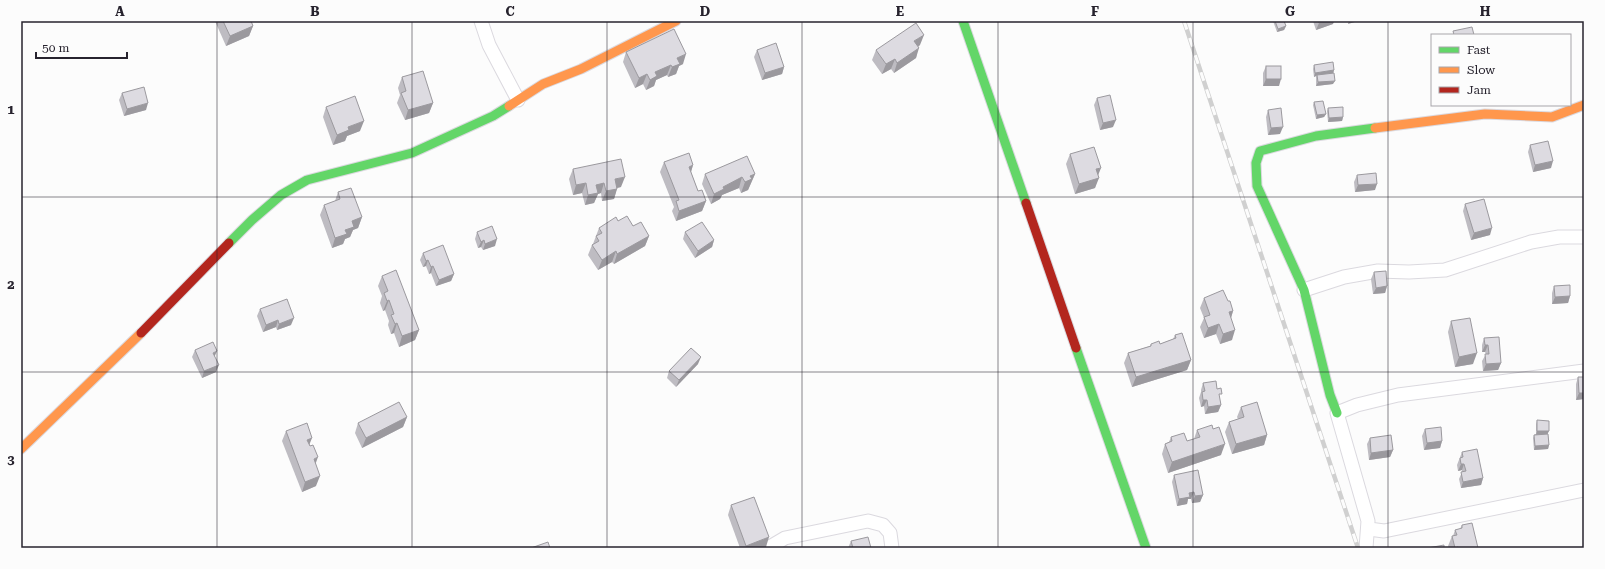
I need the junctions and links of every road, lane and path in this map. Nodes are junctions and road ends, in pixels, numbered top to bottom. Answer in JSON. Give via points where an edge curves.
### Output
{"nodes":[{"id":1,"x":481,"y":21,"type":"edge"},
{"id":2,"x":676,"y":21,"type":"edge"},
{"id":3,"x":963,"y":21,"type":"edge"},
{"id":4,"x":518,"y":100,"type":"junction"},
{"id":5,"x":1584,"y":105,"type":"edge"},
{"id":6,"x":1584,"y":237,"type":"edge"},
{"id":7,"x":1304,"y":290,"type":"junction"},
{"id":8,"x":1584,"y":372,"type":"edge"},
{"id":9,"x":1337,"y":413,"type":"junction"},
{"id":10,"x":21,"y":449,"type":"edge"},
{"id":11,"x":1584,"y":490,"type":"edge"},
{"id":12,"x":1369,"y":529,"type":"junction"},
{"id":13,"x":768,"y":548,"type":"edge"},
{"id":14,"x":892,"y":548,"type":"edge"},
{"id":15,"x":1146,"y":548,"type":"edge"},
{"id":16,"x":1366,"y":548,"type":"edge"}],
"edges":[{"from":1,"to":4,"type":"street","via":[[490,45]]},
{"from":2,"to":4,"type":"street","via":[[581,69],[543,84]]},
{"from":3,"to":15,"type":"street"},
{"from":4,"to":10,"type":"street","via":[[493,116],[412,153],[307,180],[281,195],[252,220],[136,339]]},
{"from":5,"to":7,"type":"street","via":[[1552,117],[1485,114],[1316,136],[1260,151],[1255,168],[1257,186]]},
{"from":6,"to":7,"type":"street","via":[[1559,237],[1530,242],[1445,270],[1378,271],[1344,277]]},
{"from":7,"to":9,"type":"street","via":[[1330,395]]},
{"from":8,"to":9,"type":"street","via":[[1398,395],[1357,405]]},
{"from":9,"to":12,"type":"street"},
{"from":11,"to":12,"type":"street","via":[[1384,531]]},
{"from":12,"to":16,"type":"street"},
{"from":13,"to":14,"type":"street","via":[[785,538],[868,521],[883,525],[890,533]]}]}
